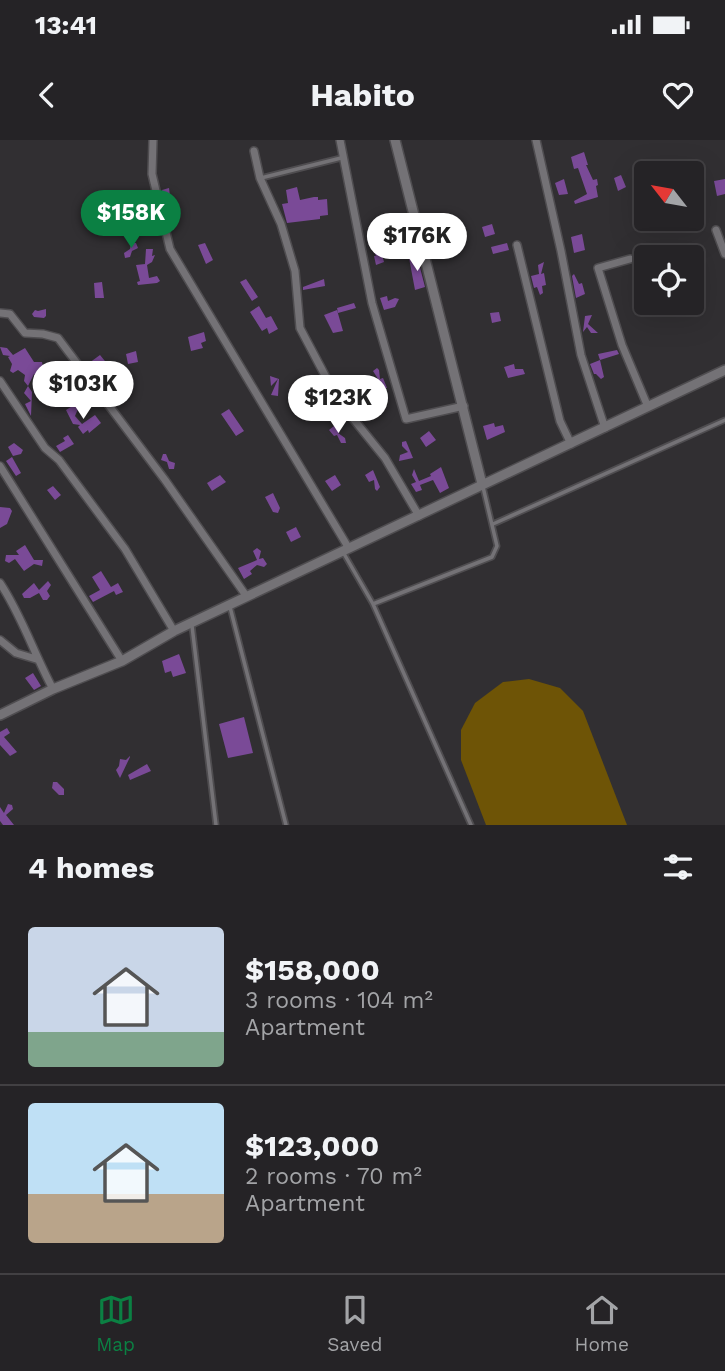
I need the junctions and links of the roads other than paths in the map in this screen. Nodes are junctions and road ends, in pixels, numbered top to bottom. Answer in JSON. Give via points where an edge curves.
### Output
{"nodes":[{"id":1,"x":153,"y":140,"type":"edge"},
{"id":2,"x":340,"y":140,"type":"edge"},
{"id":3,"x":395,"y":140,"type":"edge"},
{"id":4,"x":536,"y":140,"type":"edge"},
{"id":5,"x":254,"y":151,"type":"dead end"},
{"id":6,"x":344,"y":158,"type":"junction"},
{"id":7,"x":260,"y":178,"type":"junction"},
{"id":8,"x":716,"y":230,"type":"dead end"},
{"id":9,"x":517,"y":245,"type":"dead end"},
{"id":10,"x":725,"y":254,"type":"edge"},
{"id":11,"x":631,"y":259,"type":"dead end"},
{"id":12,"x":0,"y":313,"type":"edge"},
{"id":13,"x":725,"y":370,"type":"edge"},
{"id":14,"x":0,"y":381,"type":"edge"},
{"id":15,"x":464,"y":406,"type":"junction"},
{"id":16,"x":648,"y":407,"type":"junction"},
{"id":17,"x":725,"y":420,"type":"edge"},
{"id":18,"x":605,"y":428,"type":"junction"},
{"id":19,"x":571,"y":444,"type":"junction"},
{"id":20,"x":0,"y":466,"type":"edge"},
{"id":21,"x":482,"y":484,"type":"junction"},
{"id":22,"x":419,"y":516,"type":"junction"},
{"id":23,"x":493,"y":524,"type":"junction"},
{"id":24,"x":345,"y":549,"type":"junction"},
{"id":25,"x":0,"y":583,"type":"edge"},
{"id":26,"x":247,"y":597,"type":"junction"},
{"id":27,"x":373,"y":604,"type":"junction"},
{"id":28,"x":229,"y":605,"type":"junction"},
{"id":29,"x":191,"y":623,"type":"junction"},
{"id":30,"x":174,"y":631,"type":"junction"},
{"id":31,"x":0,"y":640,"type":"edge"},
{"id":32,"x":36,"y":659,"type":"junction"},
{"id":33,"x":122,"y":661,"type":"junction"},
{"id":34,"x":53,"y":689,"type":"junction"},
{"id":35,"x":0,"y":715,"type":"edge"},
{"id":36,"x":216,"y":825,"type":"edge"},
{"id":37,"x":286,"y":825,"type":"edge"},
{"id":38,"x":471,"y":825,"type":"edge"}],
"edges":[{"from":1,"to":24,"type":"street","via":[[152,174],[170,249]]},
{"from":2,"to":6,"type":"street"},
{"from":3,"to":15,"type":"street"},
{"from":4,"to":18,"type":"street","via":[[581,355]]},
{"from":5,"to":7,"type":"street"},
{"from":6,"to":7,"type":"lane"},
{"from":6,"to":15,"type":"street","via":[[372,303],[406,419]]},
{"from":7,"to":22,"type":"street","via":[[295,271],[300,328],[338,400],[385,457]]},
{"from":8,"to":10,"type":"street"},
{"from":9,"to":19,"type":"street","via":[[560,421]]},
{"from":11,"to":16,"type":"street","via":[[598,268]]},
{"from":12,"to":26,"type":"street","via":[[10,314],[25,333],[58,338]]},
{"from":13,"to":16,"type":"street"},
{"from":14,"to":30,"type":"street","via":[[45,448],[59,460],[125,549]]},
{"from":15,"to":21,"type":"street"},
{"from":16,"to":18,"type":"street"},
{"from":17,"to":23,"type":"lane"},
{"from":18,"to":19,"type":"street"},
{"from":19,"to":21,"type":"street"},
{"from":20,"to":33,"type":"street"},
{"from":21,"to":22,"type":"street"},
{"from":21,"to":23,"type":"lane"},
{"from":22,"to":24,"type":"street"},
{"from":23,"to":27,"type":"lane","via":[[497,546],[488,560]]},
{"from":24,"to":26,"type":"street"},
{"from":24,"to":27,"type":"lane"},
{"from":25,"to":32,"type":"street","via":[[14,604]]},
{"from":26,"to":28,"type":"street"},
{"from":27,"to":38,"type":"lane"},
{"from":28,"to":29,"type":"street"},
{"from":28,"to":37,"type":"lane"},
{"from":29,"to":30,"type":"street"},
{"from":29,"to":36,"type":"lane"},
{"from":30,"to":33,"type":"street"},
{"from":31,"to":32,"type":"street","via":[[16,653]]},
{"from":32,"to":34,"type":"street"},
{"from":33,"to":34,"type":"street"},
{"from":34,"to":35,"type":"street"}]}
